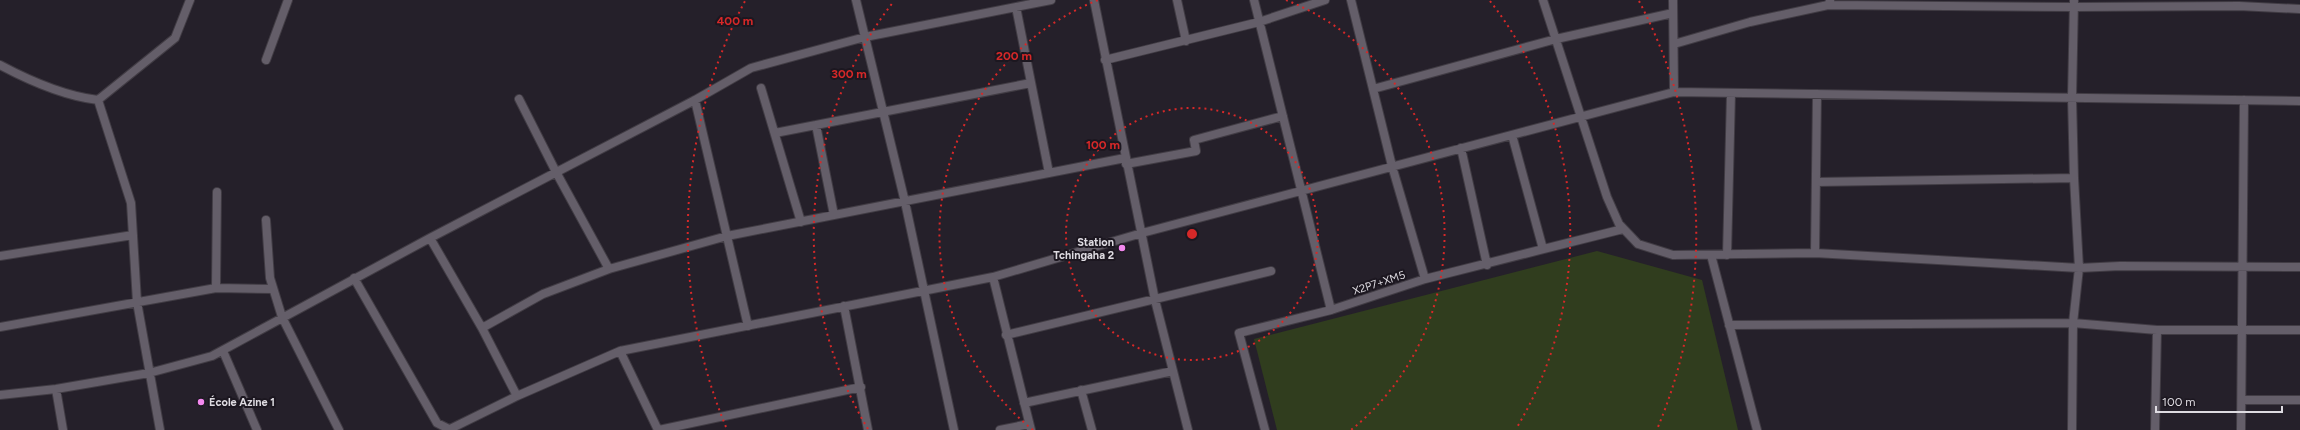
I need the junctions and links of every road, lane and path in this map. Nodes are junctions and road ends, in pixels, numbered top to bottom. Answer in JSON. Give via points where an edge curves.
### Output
{"nodes":[{"id":1,"x":190,"y":0,"type":"edge"},
{"id":2,"x":288,"y":0,"type":"edge"},
{"id":3,"x":856,"y":0,"type":"edge"},
{"id":4,"x":1051,"y":0,"type":"edge"},
{"id":5,"x":1094,"y":0,"type":"edge"},
{"id":6,"x":1177,"y":0,"type":"edge"},
{"id":7,"x":1254,"y":0,"type":"edge"},
{"id":8,"x":1325,"y":0,"type":"edge"},
{"id":9,"x":1351,"y":0,"type":"edge"},
{"id":10,"x":1543,"y":0,"type":"edge"},
{"id":11,"x":1673,"y":0,"type":"edge"},
{"id":12,"x":1829,"y":2,"type":"edge"},
{"id":13,"x":2074,"y":4,"type":"edge"},
{"id":14,"x":1016,"y":7,"type":"junction"},
{"id":15,"x":2300,"y":9,"type":"edge"},
{"id":16,"x":1673,"y":13,"type":"junction"},
{"id":17,"x":1259,"y":22,"type":"junction"},
{"id":18,"x":865,"y":37,"type":"junction"},
{"id":19,"x":1556,"y":39,"type":"junction"},
{"id":20,"x":1186,"y":41,"type":"junction"},
{"id":21,"x":1674,"y":44,"type":"junction"},
{"id":22,"x":266,"y":60,"type":"dead end"},
{"id":23,"x":1105,"y":60,"type":"junction"},
{"id":24,"x":0,"y":65,"type":"edge"},
{"id":25,"x":1031,"y":83,"type":"junction"},
{"id":26,"x":761,"y":88,"type":"dead end"},
{"id":27,"x":1373,"y":89,"type":"junction"},
{"id":28,"x":1674,"y":92,"type":"junction"},
{"id":29,"x":1732,"y":93,"type":"junction"},
{"id":30,"x":1817,"y":94,"type":"junction"},
{"id":31,"x":520,"y":98,"type":"dead end"},
{"id":32,"x":2072,"y":98,"type":"junction"},
{"id":33,"x":98,"y":100,"type":"junction"},
{"id":34,"x":695,"y":100,"type":"junction"},
{"id":35,"x":2244,"y":100,"type":"junction"},
{"id":36,"x":2300,"y":101,"type":"edge"},
{"id":37,"x":883,"y":111,"type":"junction"},
{"id":38,"x":1282,"y":116,"type":"junction"},
{"id":39,"x":1582,"y":116,"type":"junction"},
{"id":40,"x":816,"y":125,"type":"junction"},
{"id":41,"x":775,"y":134,"type":"junction"},
{"id":42,"x":1512,"y":135,"type":"junction"},
{"id":43,"x":1461,"y":148,"type":"junction"},
{"id":44,"x":1125,"y":161,"type":"junction"},
{"id":45,"x":1392,"y":166,"type":"junction"},
{"id":46,"x":556,"y":172,"type":"junction"},
{"id":47,"x":1049,"y":173,"type":"junction"},
{"id":48,"x":2074,"y":178,"type":"junction"},
{"id":49,"x":1816,"y":182,"type":"junction"},
{"id":50,"x":1301,"y":190,"type":"junction"},
{"id":51,"x":216,"y":192,"type":"dead end"},
{"id":52,"x":905,"y":202,"type":"junction"},
{"id":53,"x":834,"y":216,"type":"junction"},
{"id":54,"x":266,"y":220,"type":"dead end"},
{"id":55,"x":801,"y":222,"type":"junction"},
{"id":56,"x":1622,"y":229,"type":"junction"},
{"id":57,"x":1142,"y":233,"type":"junction"},
{"id":58,"x":133,"y":235,"type":"junction"},
{"id":59,"x":727,"y":236,"type":"junction"},
{"id":60,"x":430,"y":238,"type":"junction"},
{"id":61,"x":1543,"y":249,"type":"junction"},
{"id":62,"x":1815,"y":253,"type":"junction"},
{"id":63,"x":1728,"y":255,"type":"junction"},
{"id":64,"x":0,"y":256,"type":"edge"},
{"id":65,"x":1711,"y":256,"type":"junction"},
{"id":66,"x":1487,"y":265,"type":"junction"},
{"id":67,"x":2242,"y":266,"type":"junction"},
{"id":68,"x":2300,"y":267,"type":"edge"},
{"id":69,"x":609,"y":268,"type":"junction"},
{"id":70,"x":2079,"y":268,"type":"junction"},
{"id":71,"x":1271,"y":271,"type":"dead end"},
{"id":72,"x":993,"y":277,"type":"junction"},
{"id":73,"x":354,"y":278,"type":"junction"},
{"id":74,"x":1425,"y":279,"type":"junction"},
{"id":75,"x":216,"y":288,"type":"junction"},
{"id":76,"x":273,"y":289,"type":"junction"},
{"id":77,"x":924,"y":291,"type":"junction"},
{"id":78,"x":1155,"y":300,"type":"junction"},
{"id":79,"x":137,"y":302,"type":"junction"},
{"id":80,"x":844,"y":306,"type":"junction"},
{"id":81,"x":1331,"y":310,"type":"junction"},
{"id":82,"x":282,"y":317,"type":"junction"},
{"id":83,"x":2073,"y":322,"type":"junction"},
{"id":84,"x":1729,"y":325,"type":"junction"},
{"id":85,"x":748,"y":326,"type":"junction"},
{"id":86,"x":0,"y":327,"type":"edge"},
{"id":87,"x":482,"y":328,"type":"junction"},
{"id":88,"x":2242,"y":329,"type":"junction"},
{"id":89,"x":2157,"y":330,"type":"junction"},
{"id":90,"x":2300,"y":330,"type":"edge"},
{"id":91,"x":1006,"y":335,"type":"junction"},
{"id":92,"x":223,"y":351,"type":"junction"},
{"id":93,"x":620,"y":351,"type":"junction"},
{"id":94,"x":1173,"y":371,"type":"junction"},
{"id":95,"x":149,"y":373,"type":"junction"},
{"id":96,"x":861,"y":387,"type":"junction"},
{"id":97,"x":56,"y":389,"type":"junction"},
{"id":98,"x":1081,"y":390,"type":"junction"},
{"id":99,"x":0,"y":396,"type":"edge"},
{"id":100,"x":517,"y":396,"type":"junction"},
{"id":101,"x":2242,"y":400,"type":"junction"},
{"id":102,"x":2300,"y":400,"type":"edge"},
{"id":103,"x":1024,"y":403,"type":"junction"},
{"id":104,"x":1030,"y":427,"type":"edge"},
{"id":105,"x":63,"y":430,"type":"edge"},
{"id":106,"x":160,"y":430,"type":"edge"},
{"id":107,"x":257,"y":430,"type":"edge"},
{"id":108,"x":339,"y":430,"type":"edge"},
{"id":109,"x":449,"y":430,"type":"edge"},
{"id":110,"x":659,"y":430,"type":"edge"},
{"id":111,"x":868,"y":430,"type":"edge"},
{"id":112,"x":954,"y":430,"type":"edge"},
{"id":113,"x":1000,"y":430,"type":"edge"},
{"id":114,"x":1092,"y":430,"type":"edge"},
{"id":115,"x":1188,"y":430,"type":"edge"},
{"id":116,"x":1265,"y":430,"type":"edge"},
{"id":117,"x":1757,"y":430,"type":"edge"},
{"id":118,"x":2072,"y":430,"type":"edge"},
{"id":119,"x":2155,"y":430,"type":"edge"},
{"id":120,"x":2241,"y":430,"type":"edge"}],
"edges":[{"from":1,"to":33,"type":"street","via":[[176,38]]},
{"from":2,"to":22,"type":"street"},
{"from":3,"to":18,"type":"street"},
{"from":4,"to":14,"type":"street"},
{"from":5,"to":23,"type":"street"},
{"from":6,"to":20,"type":"street"},
{"from":7,"to":17,"type":"street"},
{"from":8,"to":17,"type":"street"},
{"from":9,"to":27,"type":"street"},
{"from":10,"to":19,"type":"street"},
{"from":11,"to":16,"type":"street"},
{"from":12,"to":13,"type":"street"},
{"from":12,"to":21,"type":"street"},
{"from":13,"to":15,"type":"street"},
{"from":13,"to":32,"type":"street"},
{"from":14,"to":18,"type":"street"},
{"from":14,"to":25,"type":"street"},
{"from":16,"to":19,"type":"street"},
{"from":16,"to":21,"type":"street"},
{"from":17,"to":20,"type":"street"},
{"from":17,"to":38,"type":"street"},
{"from":18,"to":34,"type":"street","via":[[751,68]]},
{"from":18,"to":37,"type":"street"},
{"from":19,"to":27,"type":"street"},
{"from":19,"to":39,"type":"street"},
{"from":20,"to":23,"type":"street"},
{"from":21,"to":28,"type":"street"},
{"from":23,"to":44,"type":"street"},
{"from":24,"to":33,"type":"street","via":[[77,98]]},
{"from":25,"to":37,"type":"street"},
{"from":25,"to":47,"type":"street"},
{"from":26,"to":41,"type":"street"},
{"from":27,"to":45,"type":"street"},
{"from":28,"to":29,"type":"street"},
{"from":28,"to":39,"type":"street"},
{"from":29,"to":30,"type":"street"},
{"from":29,"to":63,"type":"street"},
{"from":30,"to":32,"type":"street"},
{"from":30,"to":49,"type":"street"},
{"from":31,"to":46,"type":"street"},
{"from":32,"to":35,"type":"street"},
{"from":32,"to":48,"type":"street"},
{"from":33,"to":58,"type":"street","via":[[131,203]]},
{"from":34,"to":46,"type":"street"},
{"from":34,"to":59,"type":"street"},
{"from":35,"to":36,"type":"street"},
{"from":35,"to":67,"type":"street"},
{"from":37,"to":40,"type":"street"},
{"from":37,"to":52,"type":"street"},
{"from":38,"to":44,"type":"street","via":[[1194,140],[1196,151]]},
{"from":38,"to":50,"type":"street"},
{"from":39,"to":42,"type":"street"},
{"from":39,"to":56,"type":"street","via":[[1607,197]]},
{"from":40,"to":41,"type":"street"},
{"from":40,"to":53,"type":"street"},
{"from":41,"to":55,"type":"street"},
{"from":42,"to":43,"type":"street"},
{"from":42,"to":61,"type":"street"},
{"from":43,"to":45,"type":"street"},
{"from":43,"to":66,"type":"street"},
{"from":44,"to":47,"type":"street"},
{"from":44,"to":57,"type":"street"},
{"from":45,"to":50,"type":"street"},
{"from":45,"to":74,"type":"street"},
{"from":46,"to":60,"type":"street"},
{"from":46,"to":69,"type":"street"},
{"from":47,"to":52,"type":"street"},
{"from":48,"to":49,"type":"street"},
{"from":48,"to":70,"type":"street"},
{"from":49,"to":62,"type":"street"},
{"from":50,"to":57,"type":"street"},
{"from":50,"to":81,"type":"street"},
{"from":51,"to":75,"type":"street"},
{"from":52,"to":53,"type":"street"},
{"from":52,"to":77,"type":"street"},
{"from":53,"to":55,"type":"street"},
{"from":54,"to":76,"type":"street"},
{"from":55,"to":59,"type":"street"},
{"from":56,"to":61,"type":"street","name":"X2P7+XM5"},
{"from":56,"to":65,"type":"street","via":[[1638,244],[1673,255]]},
{"from":57,"to":72,"type":"street"},
{"from":57,"to":78,"type":"street"},
{"from":58,"to":64,"type":"street"},
{"from":58,"to":79,"type":"street"},
{"from":59,"to":69,"type":"street"},
{"from":59,"to":85,"type":"street"},
{"from":60,"to":73,"type":"street"},
{"from":60,"to":87,"type":"street"},
{"from":61,"to":66,"type":"street","name":"X2P7+XM5"},
{"from":62,"to":63,"type":"street"},
{"from":62,"to":70,"type":"street"},
{"from":63,"to":65,"type":"street"},
{"from":65,"to":84,"type":"street"},
{"from":66,"to":74,"type":"street","name":"X2P7+XM5"},
{"from":67,"to":68,"type":"street"},
{"from":67,"to":70,"type":"street"},
{"from":67,"to":88,"type":"street"},
{"from":69,"to":87,"type":"street","via":[[543,294]]},
{"from":70,"to":83,"type":"street"},
{"from":71,"to":78,"type":"street"},
{"from":72,"to":77,"type":"street"},
{"from":72,"to":91,"type":"street"},
{"from":73,"to":82,"type":"street"},
{"from":73,"to":109,"type":"street","via":[[437,423]]},
{"from":74,"to":81,"type":"street","name":"X2P7+XM5"},
{"from":75,"to":76,"type":"street"},
{"from":75,"to":79,"type":"street"},
{"from":76,"to":82,"type":"street"},
{"from":77,"to":80,"type":"street"},
{"from":77,"to":112,"type":"street"},
{"from":78,"to":91,"type":"street"},
{"from":78,"to":94,"type":"street"},
{"from":79,"to":86,"type":"street"},
{"from":79,"to":95,"type":"street"},
{"from":80,"to":85,"type":"street"},
{"from":80,"to":96,"type":"street"},
{"from":81,"to":116,"type":"street","name":"X2P7+XM5","via":[[1239,333]]},
{"from":82,"to":92,"type":"street"},
{"from":82,"to":108,"type":"street"},
{"from":83,"to":84,"type":"street"},
{"from":83,"to":89,"type":"street"},
{"from":83,"to":118,"type":"street"},
{"from":84,"to":117,"type":"street"},
{"from":85,"to":93,"type":"street"},
{"from":87,"to":100,"type":"street"},
{"from":88,"to":89,"type":"street"},
{"from":88,"to":90,"type":"street"},
{"from":88,"to":101,"type":"street"},
{"from":89,"to":119,"type":"street"},
{"from":91,"to":103,"type":"street"},
{"from":92,"to":95,"type":"street"},
{"from":92,"to":107,"type":"street"},
{"from":93,"to":100,"type":"street"},
{"from":93,"to":110,"type":"street"},
{"from":94,"to":98,"type":"street"},
{"from":94,"to":115,"type":"street"},
{"from":95,"to":97,"type":"street"},
{"from":95,"to":106,"type":"street"},
{"from":96,"to":110,"type":"street"},
{"from":96,"to":111,"type":"street"},
{"from":97,"to":99,"type":"street"},
{"from":97,"to":105,"type":"street"},
{"from":98,"to":103,"type":"street"},
{"from":98,"to":114,"type":"street"},
{"from":100,"to":109,"type":"street"},
{"from":101,"to":102,"type":"street"},
{"from":101,"to":120,"type":"street"},
{"from":103,"to":104,"type":"street"},
{"from":104,"to":113,"type":"street"}]}
